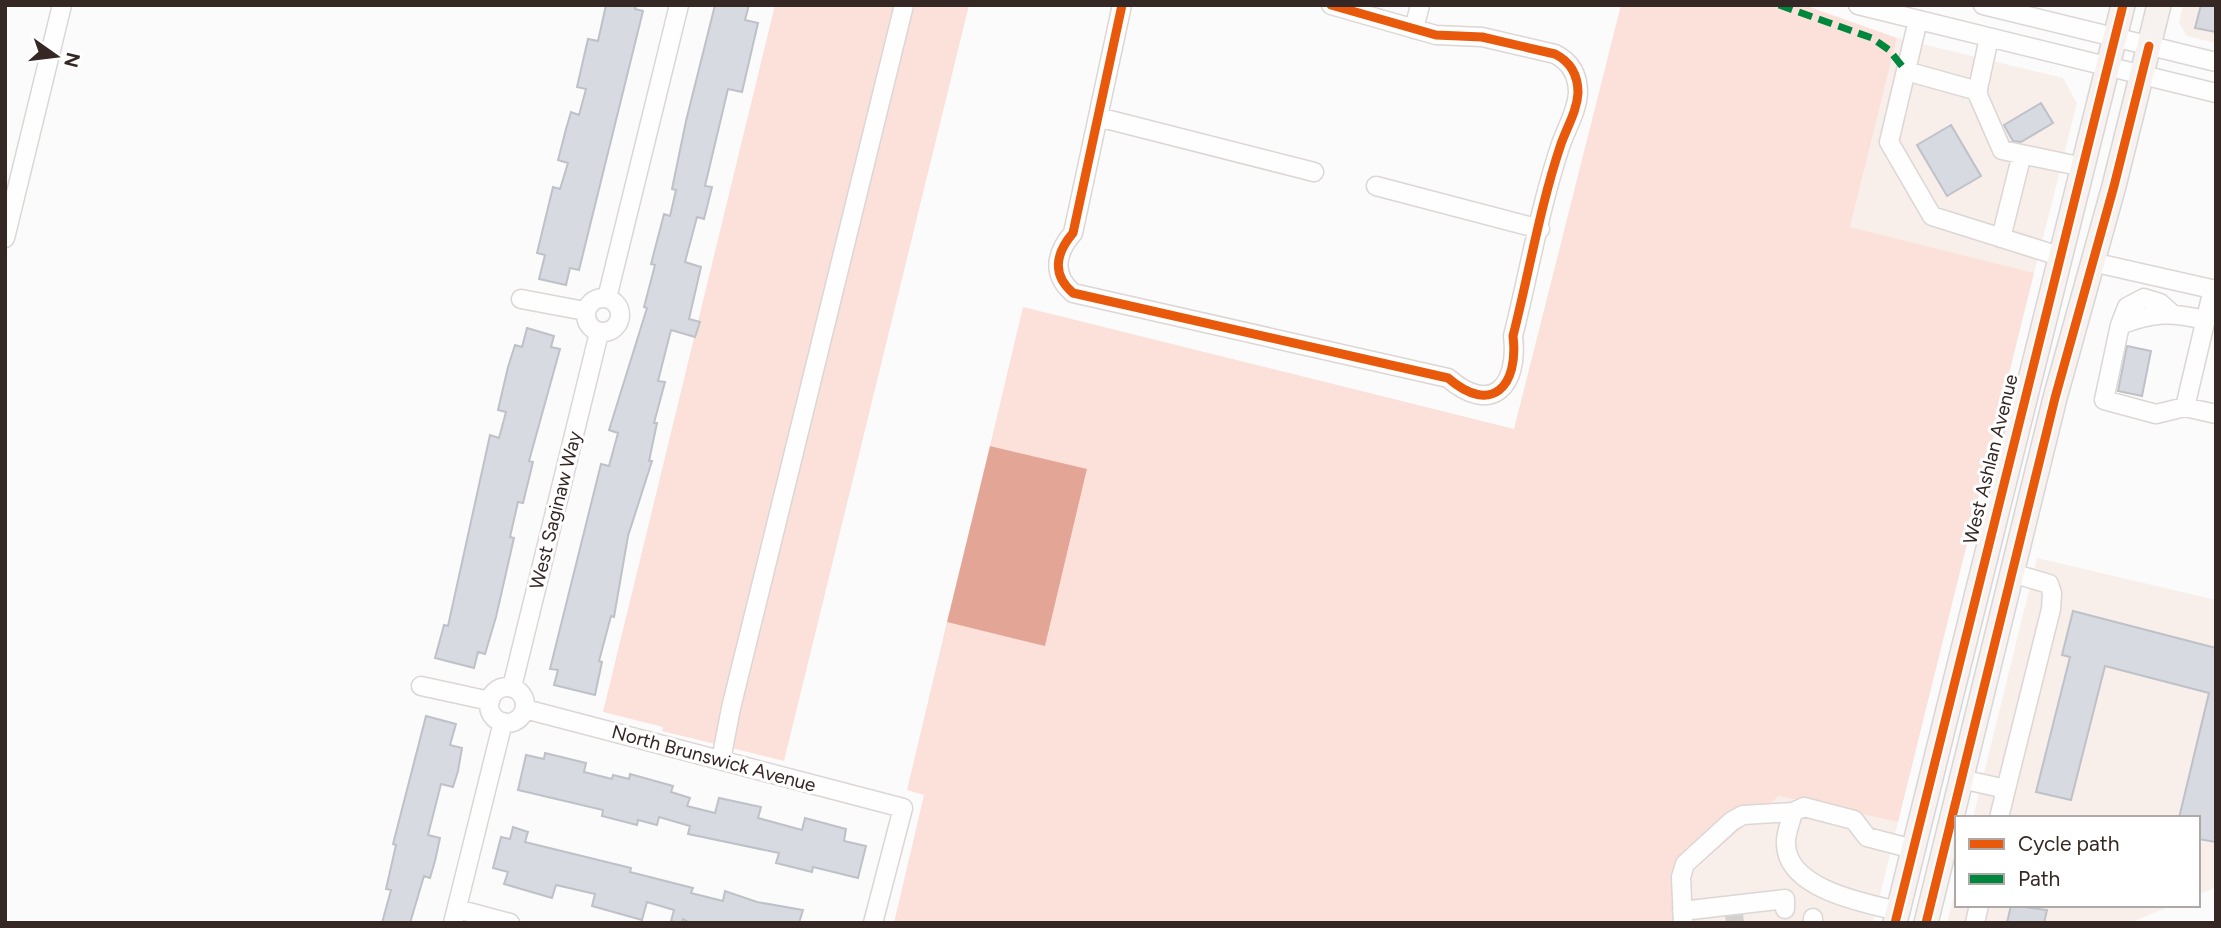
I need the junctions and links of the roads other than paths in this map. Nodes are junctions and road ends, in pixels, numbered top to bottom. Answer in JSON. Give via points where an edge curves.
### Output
{"nodes":[{"id":1,"x":62,"y":5,"type":"edge"},
{"id":2,"x":679,"y":5,"type":"edge"},
{"id":3,"x":904,"y":5,"type":"edge"},
{"id":4,"x":1122,"y":5,"type":"edge"},
{"id":5,"x":1331,"y":5,"type":"edge"},
{"id":6,"x":1399,"y":5,"type":"edge"},
{"id":7,"x":1420,"y":5,"type":"edge"},
{"id":8,"x":1858,"y":5,"type":"edge"},
{"id":9,"x":1983,"y":5,"type":"edge"},
{"id":10,"x":2123,"y":5,"type":"edge"},
{"id":11,"x":2159,"y":5,"type":"edge"},
{"id":12,"x":2005,"y":8,"type":"edge"},
{"id":13,"x":1918,"y":20,"type":"junction"},
{"id":14,"x":1394,"y":23,"type":"junction"},
{"id":15,"x":1414,"y":29,"type":"junction"},
{"id":16,"x":1989,"y":38,"type":"junction"},
{"id":17,"x":2115,"y":38,"type":"junction"},
{"id":18,"x":2149,"y":46,"type":"junction"},
{"id":19,"x":2216,"y":62,"type":"edge"},
{"id":20,"x":2108,"y":67,"type":"junction"},
{"id":21,"x":1906,"y":71,"type":"junction"},
{"id":22,"x":2142,"y":75,"type":"junction"},
{"id":23,"x":1978,"y":91,"type":"junction"},
{"id":24,"x":2216,"y":93,"type":"edge"},
{"id":25,"x":1098,"y":117,"type":"junction"},
{"id":26,"x":2022,"y":154,"type":"junction"},
{"id":27,"x":2082,"y":167,"type":"junction"},
{"id":28,"x":1314,"y":172,"type":"dead end"},
{"id":29,"x":1376,"y":186,"type":"dead end"},
{"id":30,"x":1540,"y":229,"type":"junction"},
{"id":31,"x":5,"y":238,"type":"edge"},
{"id":32,"x":2001,"y":238,"type":"junction"},
{"id":33,"x":2059,"y":256,"type":"junction"},
{"id":34,"x":2092,"y":262,"type":"junction"},
{"id":35,"x":2214,"y":289,"type":"edge"},
{"id":36,"x":607,"y":298,"type":"junction"},
{"id":37,"x":521,"y":299,"type":"dead end"},
{"id":38,"x":585,"y":311,"type":"junction"},
{"id":39,"x":2205,"y":320,"type":"junction"},
{"id":40,"x":598,"y":332,"type":"junction"},
{"id":41,"x":2185,"y":407,"type":"junction"},
{"id":42,"x":2216,"y":414,"type":"edge"},
{"id":43,"x":2012,"y":573,"type":"junction"},
{"id":44,"x":1966,"y":632,"type":"junction"},
{"id":45,"x":421,"y":686,"type":"dead end"},
{"id":46,"x":512,"y":687,"type":"junction"},
{"id":47,"x":490,"y":701,"type":"junction"},
{"id":48,"x":525,"y":709,"type":"junction"},
{"id":49,"x":503,"y":722,"type":"junction"},
{"id":50,"x":721,"y":760,"type":"junction"},
{"id":51,"x":1961,"y":779,"type":"junction"},
{"id":52,"x":2006,"y":789,"type":"junction"},
{"id":53,"x":1793,"y":812,"type":"junction"},
{"id":54,"x":1956,"y":816,"type":"edge"},
{"id":55,"x":1999,"y":816,"type":"edge"},
{"id":56,"x":1955,"y":821,"type":"edge"},
{"id":57,"x":1913,"y":849,"type":"junction"},
{"id":58,"x":1948,"y":869,"type":"edge"},
{"id":59,"x":1785,"y":909,"type":"dead end"},
{"id":60,"x":455,"y":916,"type":"edge"},
{"id":61,"x":1683,"y":917,"type":"edge"},
{"id":62,"x":1896,"y":917,"type":"edge"},
{"id":63,"x":1928,"y":922,"type":"edge"},
{"id":64,"x":510,"y":923,"type":"edge"},
{"id":65,"x":873,"y":923,"type":"edge"}],
"edges":[{"from":1,"to":31,"type":"street"},
{"from":2,"to":36,"type":"street"},
{"from":3,"to":50,"type":"street"},
{"from":4,"to":25,"type":"street"},
{"from":5,"to":14,"type":"street"},
{"from":6,"to":14,"type":"street"},
{"from":7,"to":15,"type":"street"},
{"from":8,"to":13,"type":"street"},
{"from":9,"to":12,"type":"street"},
{"from":10,"to":17,"type":"main road","name":"West Ashlan Avenue"},
{"from":11,"to":18,"type":"main road"},
{"from":12,"to":17,"type":"street"},
{"from":13,"to":16,"type":"street"},
{"from":13,"to":21,"type":"street"},
{"from":14,"to":15,"type":"street"},
{"from":15,"to":30,"type":"street","via":[[1482,37],[1555,54],[1572,68],[1577,80],[1576,106],[1561,143]]},
{"from":16,"to":20,"type":"street"},
{"from":16,"to":23,"type":"street"},
{"from":17,"to":18,"type":"street"},
{"from":17,"to":20,"type":"main road","name":"West Ashlan Avenue"},
{"from":18,"to":19,"type":"street"},
{"from":18,"to":22,"type":"main road"},
{"from":20,"to":22,"type":"street"},
{"from":20,"to":27,"type":"main road","name":"West Ashlan Avenue"},
{"from":21,"to":23,"type":"street"},
{"from":21,"to":32,"type":"street","via":[[1889,142],[1932,216]]},
{"from":22,"to":24,"type":"street"},
{"from":22,"to":34,"type":"main road"},
{"from":23,"to":26,"type":"street","via":[[2002,150]]},
{"from":25,"to":28,"type":"street"},
{"from":25,"to":30,"type":"street","via":[[1073,233],[1058,260],[1057,275],[1073,293],[1448,378],[1462,390],[1489,394],[1503,388],[1512,375],[1516,360],[1513,336]]},
{"from":26,"to":27,"type":"street"},
{"from":26,"to":32,"type":"street"},
{"from":27,"to":33,"type":"main road","name":"West Ashlan Avenue"},
{"from":29,"to":30,"type":"street"},
{"from":32,"to":33,"type":"street"},
{"from":33,"to":44,"type":"main road","name":"West Ashlan Avenue"},
{"from":34,"to":35,"type":"street"},
{"from":34,"to":43,"type":"main road"},
{"from":35,"to":39,"type":"street"},
{"from":36,"to":38,"type":"street","via":[[593,300]]},
{"from":36,"to":40,"type":"street","via":[[618,306],[620,319],[612,330]]},
{"from":37,"to":38,"type":"street"},
{"from":38,"to":40,"type":"street","via":[[587,325]]},
{"from":39,"to":41,"type":"street"},
{"from":39,"to":41,"type":"street","via":[[2171,313],[2146,315],[2120,325],[2104,400],[2156,414]]},
{"from":40,"to":46,"type":"street","name":"West Saginaw Way"},
{"from":41,"to":42,"type":"street"},
{"from":43,"to":51,"type":"main road"},
{"from":43,"to":52,"type":"street","via":[[2049,584],[2052,593]]},
{"from":44,"to":51,"type":"main road","via":[[1976,662],[1954,752]]},
{"from":44,"to":57,"type":"main road","name":"West Ashlan Avenue"},
{"from":45,"to":47,"type":"street"},
{"from":46,"to":47,"type":"street","via":[[495,692]]},
{"from":46,"to":48,"type":"street","via":[[520,692]]},
{"from":47,"to":49,"type":"street","via":[[490,710]]},
{"from":48,"to":49,"type":"street","via":[[513,722]]},
{"from":48,"to":50,"type":"street","name":"North Brunswick Avenue"},
{"from":49,"to":60,"type":"street"},
{"from":50,"to":65,"type":"street","name":"North Brunswick Avenue","via":[[903,807]]},
{"from":51,"to":52,"type":"street"},
{"from":51,"to":54,"type":"main road"},
{"from":52,"to":55,"type":"street"},
{"from":53,"to":57,"type":"street","via":[[1804,807],[1854,820],[1867,837]]},
{"from":53,"to":61,"type":"street","via":[[1743,815],[1685,864],[1681,877]]},
{"from":53,"to":62,"type":"street","via":[[1785,842],[1802,875],[1819,887]]},
{"from":56,"to":58,"type":"main road"},
{"from":57,"to":62,"type":"main road","name":"West Ashlan Avenue"},
{"from":58,"to":63,"type":"main road"},
{"from":59,"to":61,"type":"street","via":[[1784,900]]},
{"from":60,"to":64,"type":"street"}]}
